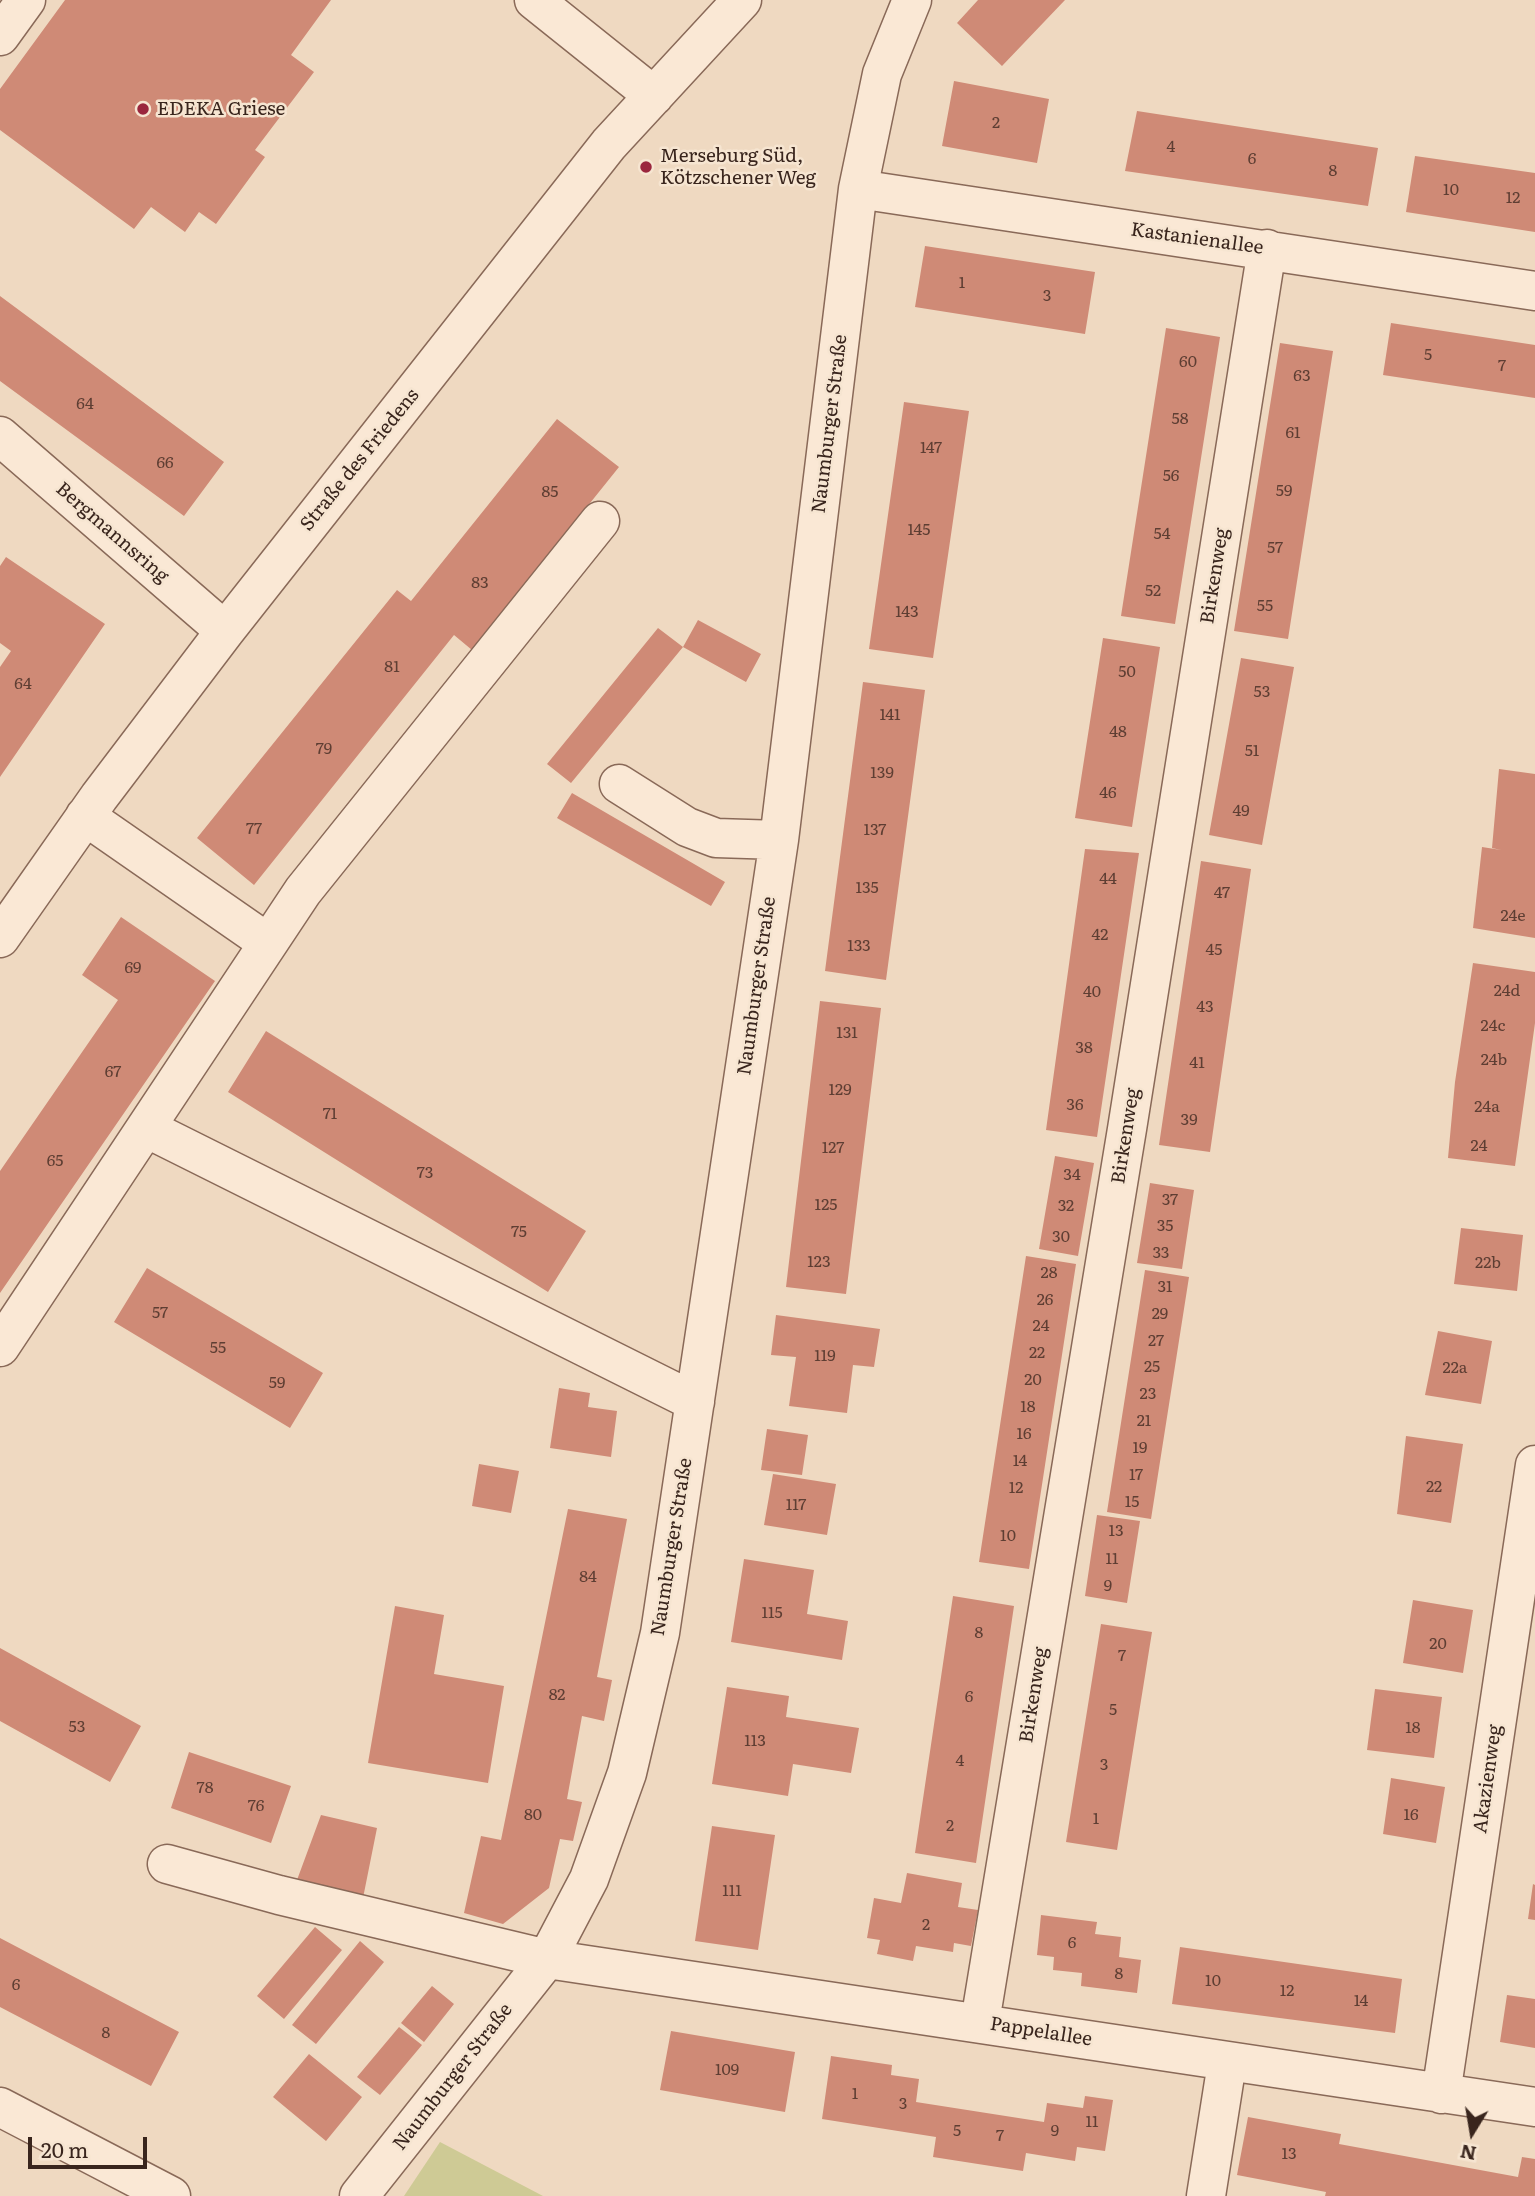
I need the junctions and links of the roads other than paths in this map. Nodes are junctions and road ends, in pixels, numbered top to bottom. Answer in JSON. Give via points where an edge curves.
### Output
{"nodes":[{"id":1,"x":26,"y":0,"type":"edge"},
{"id":2,"x":534,"y":0,"type":"edge"},
{"id":3,"x":742,"y":0,"type":"edge"},
{"id":4,"x":912,"y":0,"type":"edge"},
{"id":5,"x":0,"y":36,"type":"edge"},
{"id":6,"x":653,"y":96,"type":"junction"},
{"id":7,"x":858,"y":189,"type":"junction"},
{"id":8,"x":1267,"y":249,"type":"junction"},
{"id":9,"x":1535,"y":291,"type":"edge"},
{"id":10,"x":0,"y":436,"type":"edge"},
{"id":11,"x":600,"y":522,"type":"dead end"},
{"id":12,"x":225,"y":631,"type":"junction"},
{"id":13,"x":618,"y":784,"type":"dead end"},
{"id":14,"x":85,"y":816,"type":"junction"},
{"id":15,"x":779,"y":840,"type":"junction"},
{"id":16,"x":0,"y":938,"type":"edge"},
{"id":17,"x":268,"y":943,"type":"junction"},
{"id":18,"x":146,"y":1128,"type":"junction"},
{"id":19,"x":0,"y":1347,"type":"edge"},
{"id":20,"x":695,"y":1402,"type":"junction"},
{"id":21,"x":1535,"y":1465,"type":"edge"},
{"id":22,"x":167,"y":1864,"type":"dead end"},
{"id":23,"x":547,"y":1959,"type":"junction"},
{"id":24,"x":980,"y":2022,"type":"junction"},
{"id":25,"x":1227,"y":2063,"type":"junction"},
{"id":26,"x":1441,"y":2094,"type":"junction"},
{"id":27,"x":0,"y":2107,"type":"edge"},
{"id":28,"x":1535,"y":2107,"type":"edge"},
{"id":29,"x":171,"y":2196,"type":"edge"},
{"id":30,"x":359,"y":2196,"type":"edge"},
{"id":31,"x":1206,"y":2196,"type":"edge"}],
"edges":[{"from":1,"to":5,"type":"street"},
{"from":2,"to":6,"type":"street"},
{"from":3,"to":6,"type":"street","name":"Straße des Friedens"},
{"from":4,"to":7,"type":"street","name":"Naumburger Straße","via":[[882,74]]},
{"from":6,"to":12,"type":"street","name":"Straße des Friedens","via":[[609,144]]},
{"from":7,"to":8,"type":"street","name":"Kastanienallee"},
{"from":7,"to":15,"type":"street","name":"Naumburger Straße"},
{"from":8,"to":9,"type":"street","name":"Kastanienallee"},
{"from":8,"to":24,"type":"street","name":"Birkenweg"},
{"from":10,"to":12,"type":"street","name":"Bergmannsring"},
{"from":11,"to":17,"type":"street","via":[[303,891]]},
{"from":12,"to":14,"type":"street","name":"Straße des Friedens"},
{"from":13,"to":15,"type":"street","via":[[687,827],[716,838]]},
{"from":14,"to":16,"type":"street","name":"Straße des Friedens"},
{"from":14,"to":17,"type":"street"},
{"from":15,"to":20,"type":"street","name":"Naumburger Straße"},
{"from":17,"to":18,"type":"street"},
{"from":18,"to":19,"type":"street"},
{"from":18,"to":20,"type":"street"},
{"from":20,"to":23,"type":"street","name":"Naumburger Straße","via":[[660,1633],[627,1773],[589,1879]]},
{"from":21,"to":26,"type":"street","name":"Akazienweg"},
{"from":22,"to":23,"type":"street"},
{"from":23,"to":24,"type":"street","name":"Pappelallee"},
{"from":23,"to":30,"type":"street","name":"Naumburger Straße"},
{"from":24,"to":25,"type":"street","name":"Pappelallee"},
{"from":25,"to":26,"type":"street","name":"Pappelallee"},
{"from":25,"to":31,"type":"street"},
{"from":26,"to":28,"type":"street","name":"Pappelallee"},
{"from":27,"to":29,"type":"street"}]}
